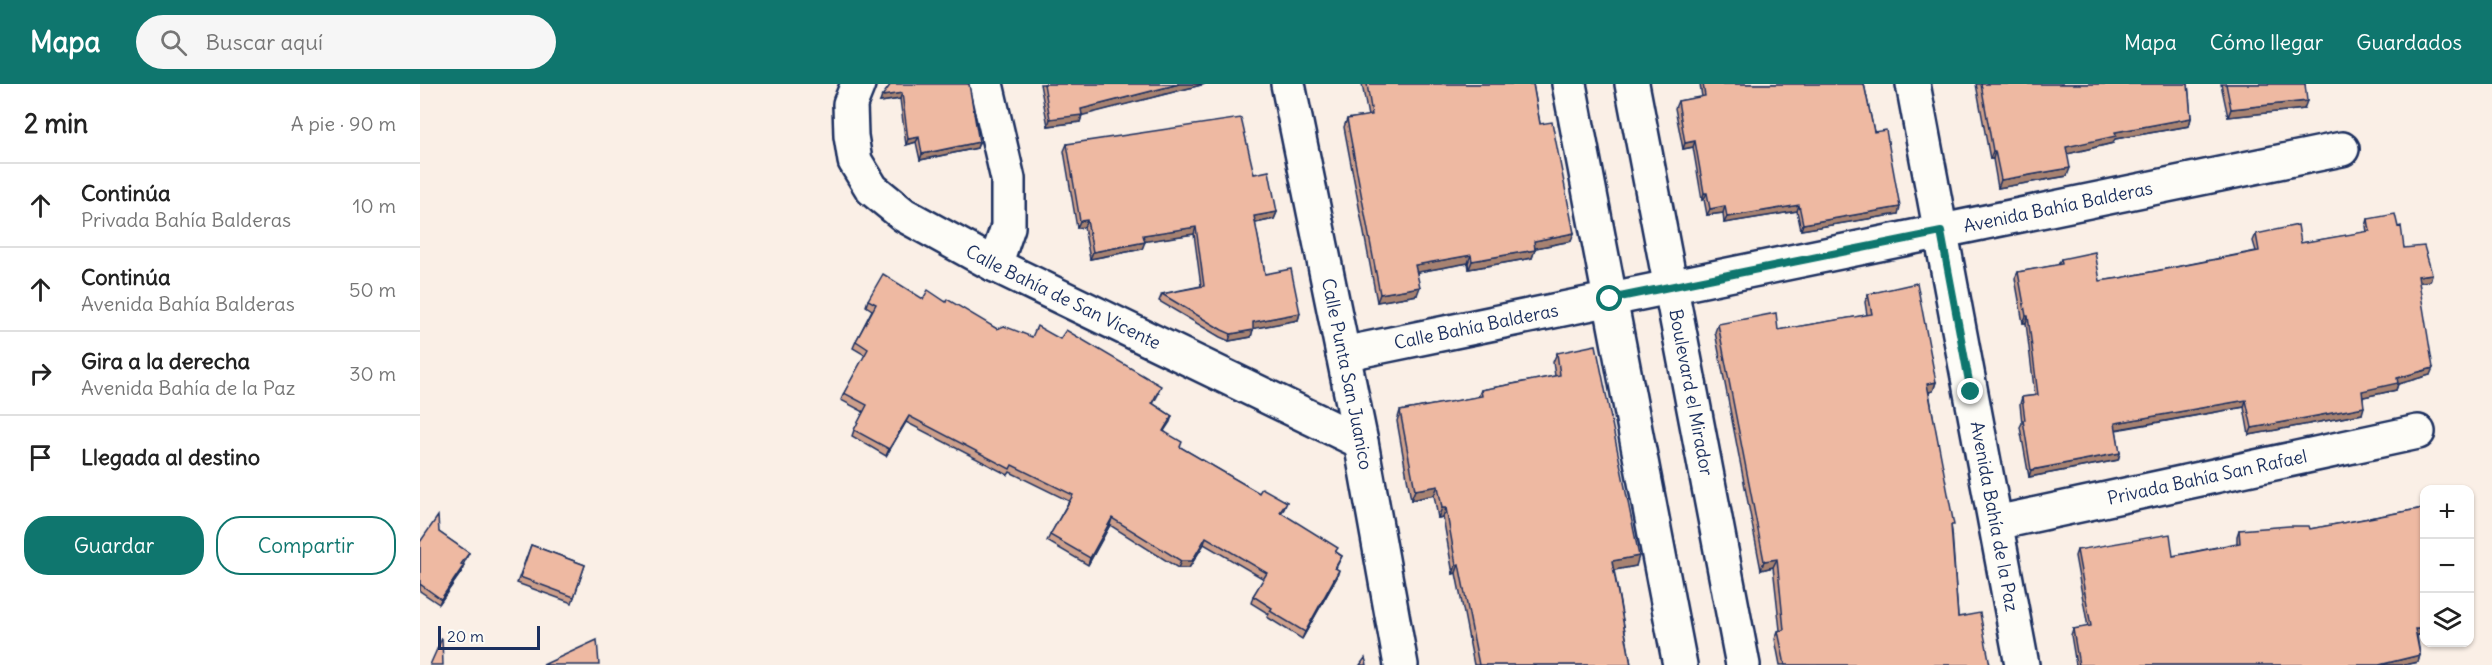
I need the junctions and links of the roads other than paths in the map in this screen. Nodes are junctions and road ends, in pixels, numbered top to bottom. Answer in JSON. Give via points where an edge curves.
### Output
{"nodes":[{"id":1,"x":858,"y":84,"type":"edge"},
{"id":2,"x":986,"y":84,"type":"edge"},
{"id":3,"x":1288,"y":84,"type":"edge"},
{"id":4,"x":1569,"y":84,"type":"edge"},
{"id":5,"x":1632,"y":84,"type":"edge"},
{"id":6,"x":1913,"y":84,"type":"edge"},
{"id":7,"x":2342,"y":149,"type":"dead end"},
{"id":8,"x":1941,"y":232,"type":"junction"},
{"id":9,"x":995,"y":266,"type":"junction"},
{"id":10,"x":1671,"y":287,"type":"junction"},
{"id":11,"x":1610,"y":299,"type":"junction"},
{"id":12,"x":1343,"y":354,"type":"junction"},
{"id":13,"x":2418,"y":432,"type":"dead end"},
{"id":14,"x":1361,"y":442,"type":"junction"},
{"id":15,"x":1996,"y":523,"type":"junction"},
{"id":16,"x":1401,"y":665,"type":"edge"},
{"id":17,"x":1680,"y":665,"type":"edge"},
{"id":18,"x":1743,"y":665,"type":"edge"},
{"id":19,"x":2022,"y":665,"type":"edge"}],
"edges":[{"from":1,"to":9,"type":"street","name":"Calle Bahía de San Vicente","via":[[850,104],[851,136],[855,161],[872,189],[904,215]]},
{"from":2,"to":9,"type":"street","via":[[1008,179],[1008,227]]},
{"from":3,"to":12,"type":"street","name":"Calle Punta San Juanico"},
{"from":4,"to":11,"type":"street"},
{"from":5,"to":10,"type":"street","name":"Boulevard el Mirador"},
{"from":6,"to":8,"type":"street","name":"Avenida Bahía de la Paz"},
{"from":7,"to":8,"type":"street","name":"Avenida Bahía Balderas"},
{"from":8,"to":10,"type":"street","name":"Avenida Bahía Balderas"},
{"from":8,"to":15,"type":"street","name":"Avenida Bahía de la Paz"},
{"from":9,"to":14,"type":"street","name":"Calle Bahía de San Vicente"},
{"from":10,"to":11,"type":"street","name":"Avenida Bahía Balderas"},
{"from":10,"to":18,"type":"street","name":"Boulevard el Mirador"},
{"from":11,"to":12,"type":"street","name":"Calle Bahía Balderas"},
{"from":11,"to":17,"type":"street"},
{"from":12,"to":14,"type":"street","name":"Calle Punta San Juanico"},
{"from":13,"to":15,"type":"street","name":"Privada Bahía San Rafael"},
{"from":14,"to":16,"type":"street","name":"Calle Punta San Juanico"},
{"from":15,"to":19,"type":"street","name":"Avenida Bahía de la Paz"}]}
